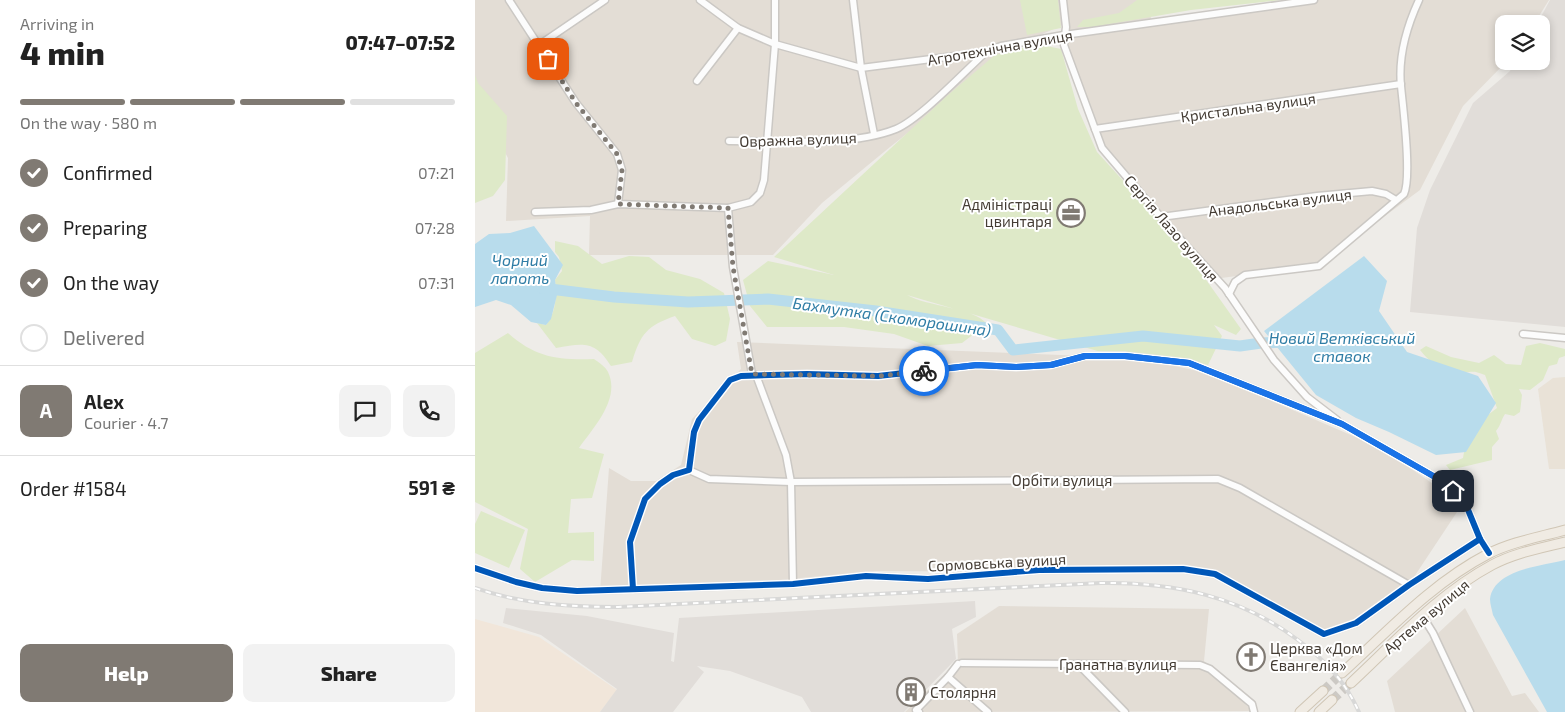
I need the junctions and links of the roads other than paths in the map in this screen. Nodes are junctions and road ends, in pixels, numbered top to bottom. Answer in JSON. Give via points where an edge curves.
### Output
{"nodes":[{"id":1,"x":509,"y":0,"type":"edge"},
{"id":2,"x":701,"y":0,"type":"edge"},
{"id":3,"x":775,"y":0,"type":"edge"},
{"id":4,"x":853,"y":0,"type":"edge"},
{"id":5,"x":1063,"y":0,"type":"edge"},
{"id":6,"x":1314,"y":0,"type":"edge"},
{"id":7,"x":1419,"y":0,"type":"edge"},
{"id":8,"x":601,"y":1,"type":"edge"},
{"id":9,"x":738,"y":28,"type":"junction"},
{"id":10,"x":1064,"y":35,"type":"junction"},
{"id":11,"x":775,"y":44,"type":"junction"},
{"id":12,"x":539,"y":45,"type":"junction"},
{"id":13,"x":986,"y":52,"type":"junction"},
{"id":14,"x":861,"y":68,"type":"junction"},
{"id":15,"x":697,"y":80,"type":"dead end"},
{"id":16,"x":1401,"y":84,"type":"junction"},
{"id":17,"x":1095,"y":129,"type":"junction"},
{"id":18,"x":874,"y":134,"type":"junction"},
{"id":19,"x":729,"y":141,"type":"dead end"},
{"id":20,"x":767,"y":141,"type":"junction"},
{"id":21,"x":1396,"y":200,"type":"junction"},
{"id":22,"x":618,"y":204,"type":"junction"},
{"id":23,"x":725,"y":207,"type":"junction"},
{"id":24,"x":535,"y":212,"type":"dead end"},
{"id":25,"x":1161,"y":217,"type":"junction"},
{"id":26,"x":1229,"y":294,"type":"junction"},
{"id":27,"x":1523,"y":334,"type":"dead end"},
{"id":28,"x":1565,"y":338,"type":"edge"},
{"id":29,"x":754,"y":375,"type":"junction"},
{"id":30,"x":1342,"y":424,"type":"junction"},
{"id":31,"x":689,"y":470,"type":"junction"},
{"id":32,"x":791,"y":482,"type":"junction"},
{"id":33,"x":1565,"y":530,"type":"edge"},
{"id":34,"x":1480,"y":539,"type":"junction"},
{"id":35,"x":1565,"y":542,"type":"edge"},
{"id":36,"x":1489,"y":553,"type":"junction"},
{"id":37,"x":475,"y":568,"type":"edge"},
{"id":38,"x":793,"y":584,"type":"junction"},
{"id":39,"x":1409,"y":585,"type":"junction"},
{"id":40,"x":633,"y":589,"type":"junction"},
{"id":41,"x":1423,"y":616,"type":"junction"},
{"id":42,"x":1078,"y":664,"type":"junction"},
{"id":43,"x":1342,"y":673,"type":"tunnel mouth"},
{"id":44,"x":948,"y":677,"type":"junction"},
{"id":45,"x":1351,"y":683,"type":"tunnel mouth"},
{"id":46,"x":1323,"y":691,"type":"tunnel mouth"},
{"id":47,"x":1331,"y":700,"type":"tunnel mouth"},
{"id":48,"x":919,"y":712,"type":"edge"},
{"id":49,"x":988,"y":712,"type":"edge"},
{"id":50,"x":1125,"y":712,"type":"edge"},
{"id":51,"x":1255,"y":712,"type":"edge"},
{"id":52,"x":1300,"y":712,"type":"edge"},
{"id":53,"x":1319,"y":712,"type":"edge"},
{"id":54,"x":1470,"y":712,"type":"edge"}],
"edges":[{"from":1,"to":12,"type":"street"},
{"from":2,"to":9,"type":"street","name":"Агротехнічна вулиця"},
{"from":3,"to":11,"type":"street"},
{"from":4,"to":14,"type":"street"},
{"from":5,"to":10,"type":"street","name":"Сергія Лазо вулиця"},
{"from":6,"to":10,"type":"street","name":"Агротехнічна вулиця"},
{"from":7,"to":16,"type":"street","via":[[1406,30]]},
{"from":8,"to":12,"type":"street"},
{"from":9,"to":11,"type":"street","name":"Агротехнічна вулиця"},
{"from":9,"to":15,"type":"street"},
{"from":10,"to":13,"type":"street","name":"Агротехнічна вулиця","via":[[1001,46]]},
{"from":10,"to":17,"type":"street","name":"Сергія Лазо вулиця","via":[[1064,45]]},
{"from":11,"to":14,"type":"street","name":"Агротехнічна вулиця"},
{"from":11,"to":20,"type":"street"},
{"from":12,"to":22,"type":"street","via":[[576,103],[617,154],[622,170]]},
{"from":13,"to":14,"type":"street","name":"Агротехнічна вулиця"},
{"from":13,"to":18,"type":"street","name":"Овражна вулиця","via":[[917,115],[896,129]]},
{"from":14,"to":18,"type":"street"},
{"from":16,"to":17,"type":"street","name":"Кристальна вулиця"},
{"from":16,"to":21,"type":"street","via":[[1406,188]]},
{"from":17,"to":25,"type":"street","name":"Сергія Лазо вулиця","via":[[1102,148]]},
{"from":18,"to":20,"type":"street","name":"Овражна вулиця","via":[[858,139]]},
{"from":19,"to":20,"type":"street","name":"Овражна вулиця"},
{"from":20,"to":23,"type":"street","via":[[760,193],[751,202]]},
{"from":21,"to":25,"type":"street","name":"Анадольська вулиця","via":[[1372,191]]},
{"from":21,"to":26,"type":"street","via":[[1319,266],[1245,275],[1235,282]]},
{"from":22,"to":23,"type":"street"},
{"from":22,"to":24,"type":"street","via":[[591,210]]},
{"from":23,"to":29,"type":"street"},
{"from":25,"to":26,"type":"street","name":"Сергія Лазо вулиця"},
{"from":26,"to":30,"type":"street","name":"Сергія Лазо вулиця","via":[[1274,360],[1307,397]]},
{"from":27,"to":28,"type":"street"},
{"from":29,"to":30,"type":"street","via":[[878,376],[977,365],[1051,365],[1085,356],[1125,356],[1189,363]]},
{"from":29,"to":31,"type":"street","via":[[730,380],[699,420],[694,432]]},
{"from":29,"to":32,"type":"street","via":[[787,455]]},
{"from":30,"to":34,"type":"street","via":[[1442,481],[1464,500]]},
{"from":31,"to":32,"type":"street","name":"Орбіти вулиця","via":[[709,478]]},
{"from":31,"to":40,"type":"street","via":[[673,475],[645,499],[630,542]]},
{"from":32,"to":38,"type":"street"},
{"from":32,"to":39,"type":"street","name":"Орбіти вулиця","via":[[1218,479],[1240,488]]},
{"from":33,"to":36,"type":"main road","name":"Артема вулиця"},
{"from":34,"to":36,"type":"street"},
{"from":34,"to":39,"type":"street","name":"Сормовська вулиця"},
{"from":35,"to":41,"type":"main road","name":"Артема вулиця","via":[[1493,564],[1457,587]]},
{"from":36,"to":43,"type":"main road","name":"Артема вулиця","via":[[1427,595]]},
{"from":37,"to":40,"type":"street","name":"Сормовська вулиця","via":[[542,588],[577,591]]},
{"from":38,"to":39,"type":"street","name":"Сормовська вулиця","via":[[865,576],[928,579],[1039,570],[1199,570],[1215,574],[1324,634],[1356,623]]},
{"from":38,"to":40,"type":"street","name":"Сормовська вулиця"},
{"from":41,"to":45,"type":"main road","name":"Артема вулиця"},
{"from":41,"to":54,"type":"street"},
{"from":42,"to":44,"type":"street","name":"Гранатна вулиця","via":[[960,663]]},
{"from":42,"to":50,"type":"street"},
{"from":42,"to":51,"type":"street","name":"Гранатна вулиця","via":[[1200,664],[1252,704]]},
{"from":44,"to":48,"type":"street","via":[[917,710]]},
{"from":44,"to":49,"type":"street"},
{"from":46,"to":52,"type":"main road"},
{"from":47,"to":53,"type":"main road"}]}
